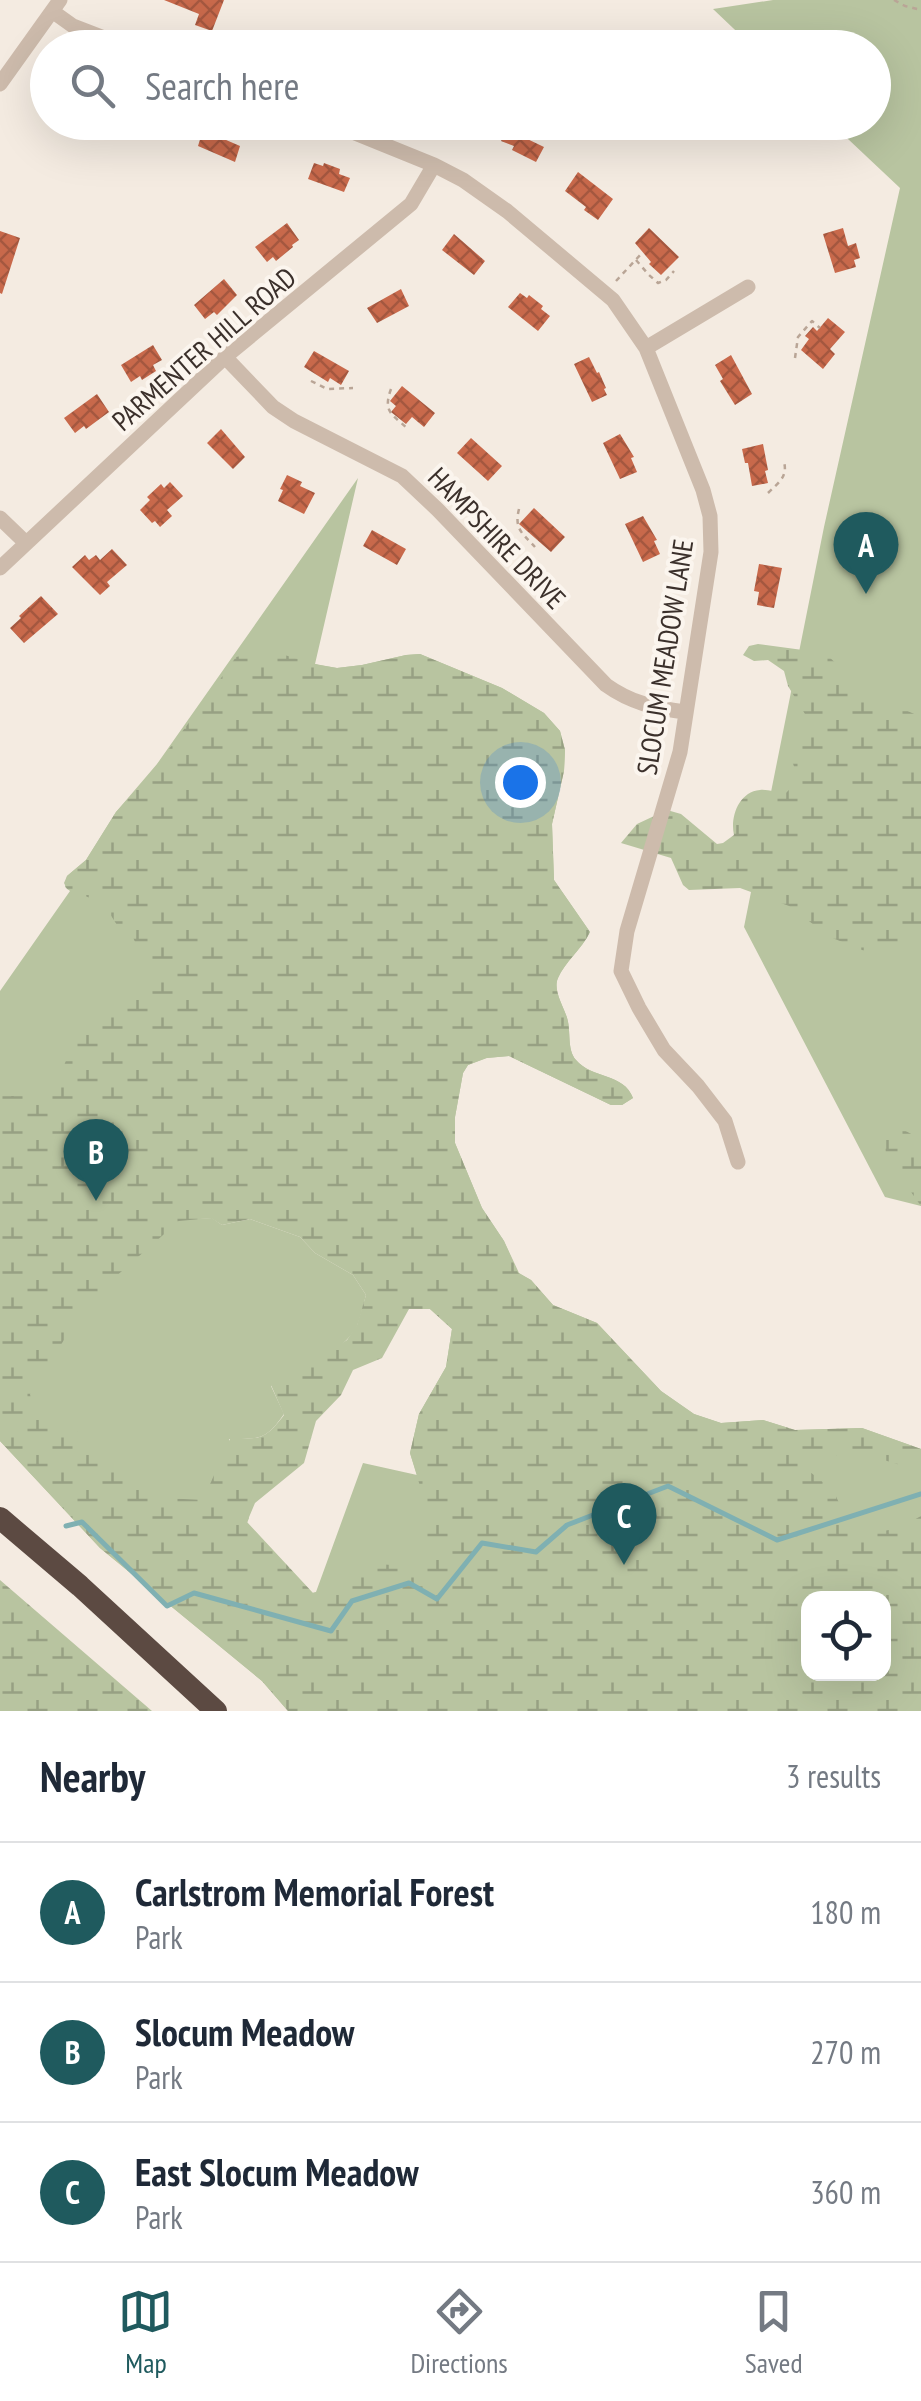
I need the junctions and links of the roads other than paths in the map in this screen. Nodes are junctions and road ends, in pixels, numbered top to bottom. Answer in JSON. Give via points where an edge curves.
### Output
{"nodes":[{"id":1,"x":56,"y":6,"type":"edge"},
{"id":2,"x":39,"y":30,"type":"edge"},
{"id":3,"x":83,"y":30,"type":"edge"},
{"id":4,"x":30,"y":42,"type":"edge"},
{"id":5,"x":0,"y":84,"type":"edge"},
{"id":6,"x":373,"y":140,"type":"edge"},
{"id":7,"x":434,"y":164,"type":"junction"},
{"id":8,"x":748,"y":288,"type":"dead end"},
{"id":9,"x":646,"y":348,"type":"junction"},
{"id":10,"x":225,"y":358,"type":"junction"},
{"id":11,"x":0,"y":518,"type":"edge"},
{"id":12,"x":26,"y":543,"type":"junction"},
{"id":13,"x":0,"y":568,"type":"edge"},
{"id":14,"x":685,"y":712,"type":"junction"},
{"id":15,"x":738,"y":1162,"type":"dead end"},
{"id":16,"x":0,"y":1518,"type":"edge"},
{"id":17,"x":216,"y":1711,"type":"edge"}],
"edges":[{"from":1,"to":2,"type":"street"},
{"from":1,"to":3,"type":"street"},
{"from":4,"to":5,"type":"street"},
{"from":6,"to":7,"type":"street","name":"SLOCUM MEADOW LANE"},
{"from":7,"to":9,"type":"street","name":"SLOCUM MEADOW LANE","via":[[493,200],[592,280]]},
{"from":7,"to":10,"type":"street","name":"PARMENTER HILL ROAD","via":[[411,204]]},
{"from":8,"to":9,"type":"street"},
{"from":9,"to":14,"type":"street","name":"SLOCUM MEADOW LANE","via":[[710,516]]},
{"from":10,"to":12,"type":"street","name":"PARMENTER HILL ROAD"},
{"from":10,"to":14,"type":"street","name":"HAMPSHIRE DRIVE","via":[[286,416],[402,476],[606,685],[636,702]]},
{"from":11,"to":12,"type":"street"},
{"from":12,"to":13,"type":"street","name":"PARMENTER HILL ROAD"},
{"from":14,"to":15,"type":"street","name":"SLOCUM MEADOW LANE","via":[[620,971],[664,1050],[725,1121]]},
{"from":16,"to":17,"type":"highway"}]}
